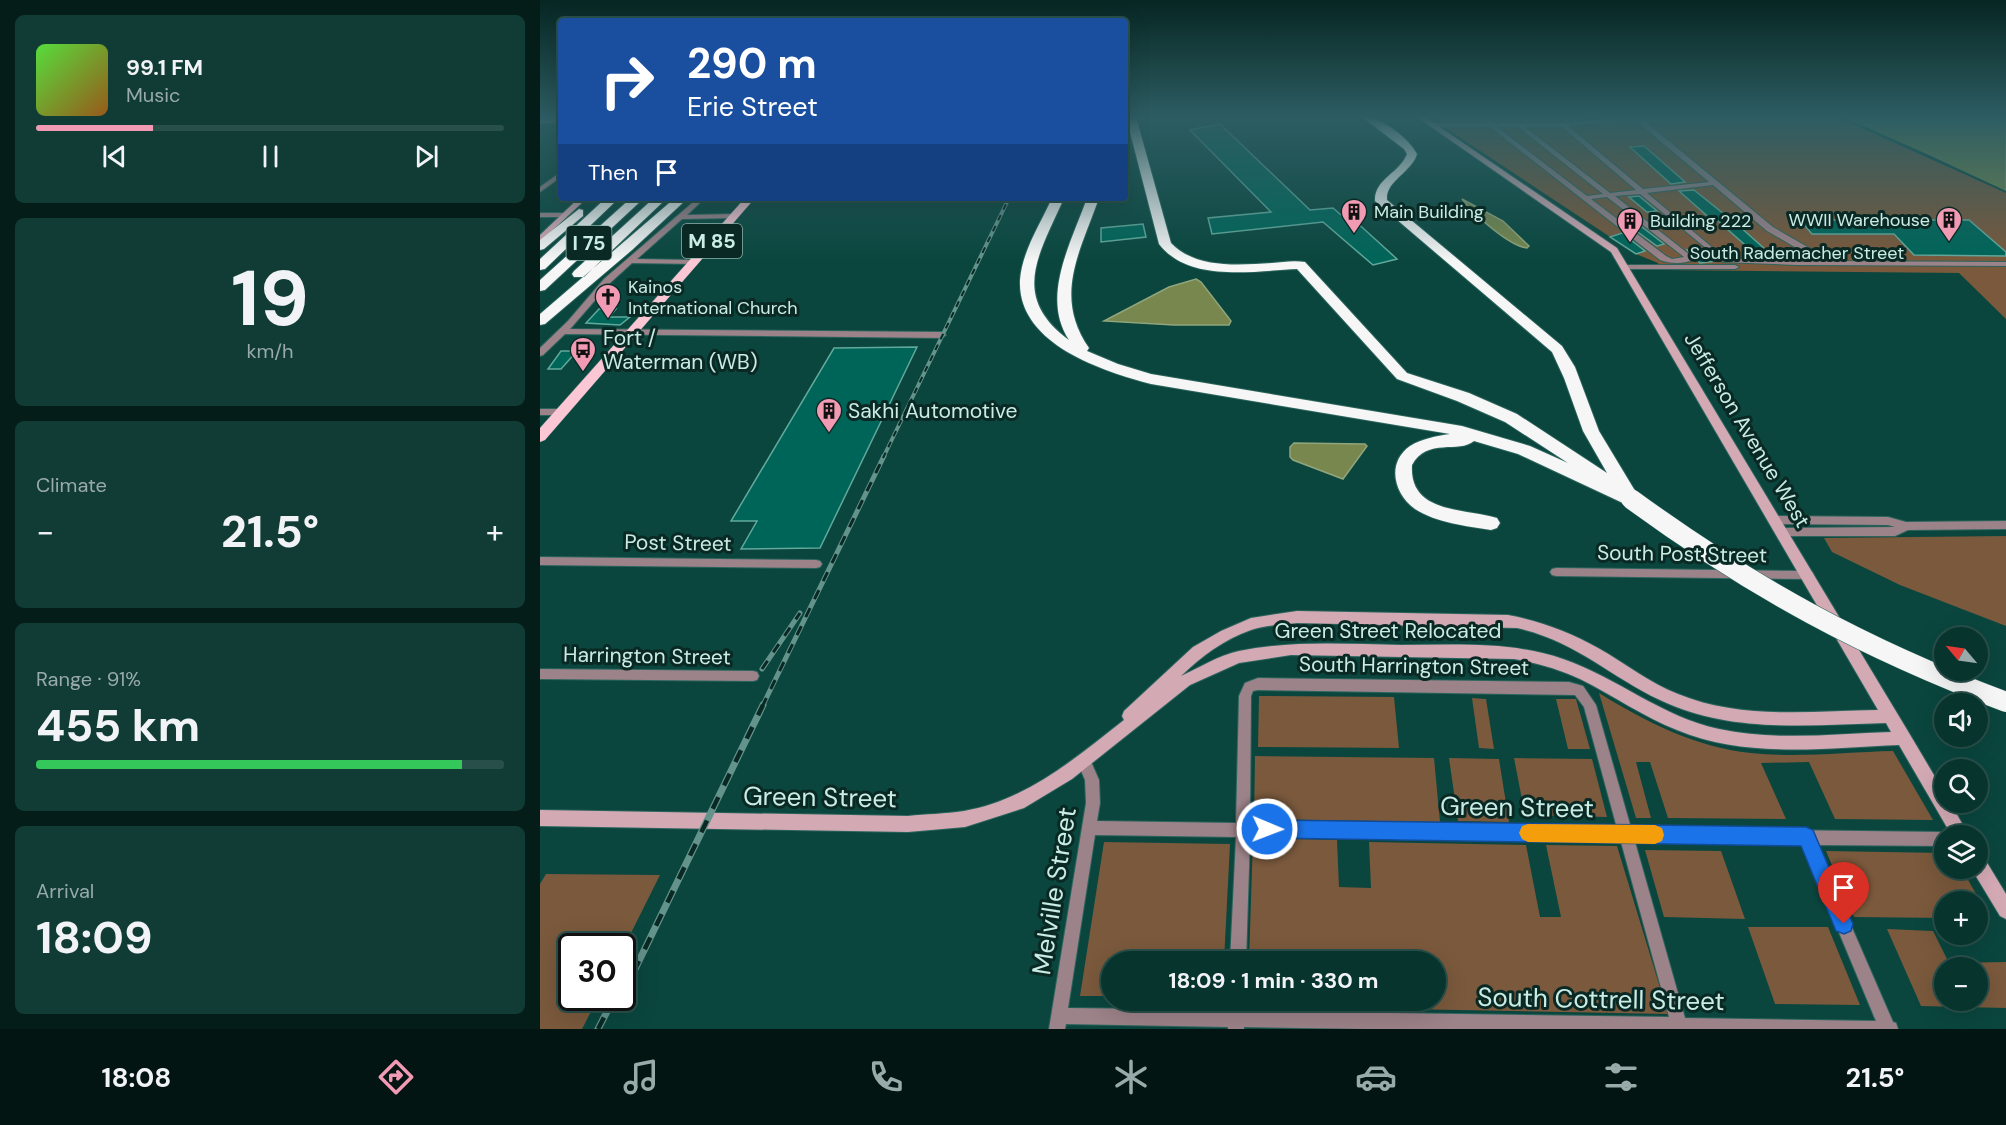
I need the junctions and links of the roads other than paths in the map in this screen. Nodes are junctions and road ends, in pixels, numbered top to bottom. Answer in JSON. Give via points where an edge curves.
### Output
{"nodes":[{"id":1,"x":1144,"y":165,"type":"edge"},
{"id":2,"x":1407,"y":165,"type":"edge"},
{"id":3,"x":1493,"y":165,"type":"edge"},
{"id":4,"x":1542,"y":165,"type":"edge"},
{"id":5,"x":1570,"y":165,"type":"edge"},
{"id":6,"x":1613,"y":165,"type":"edge"},
{"id":7,"x":1693,"y":165,"type":"edge"},
{"id":8,"x":558,"y":176,"type":"edge"},
{"id":9,"x":540,"y":177,"type":"edge"},
{"id":10,"x":558,"y":177,"type":"edge"},
{"id":11,"x":1714,"y":183,"type":"junction"},
{"id":12,"x":540,"y":190,"type":"edge"},
{"id":13,"x":1644,"y":190,"type":"junction"},
{"id":14,"x":1608,"y":195,"type":"junction"},
{"id":15,"x":1584,"y":198,"type":"junction"},
{"id":16,"x":580,"y":201,"type":"edge"},
{"id":17,"x":596,"y":201,"type":"edge"},
{"id":18,"x":610,"y":201,"type":"edge"},
{"id":19,"x":635,"y":201,"type":"edge"},
{"id":20,"x":658,"y":201,"type":"edge"},
{"id":21,"x":679,"y":201,"type":"edge"},
{"id":22,"x":699,"y":201,"type":"edge"},
{"id":23,"x":747,"y":201,"type":"edge"},
{"id":24,"x":1057,"y":201,"type":"edge"},
{"id":25,"x":1092,"y":201,"type":"edge"},
{"id":26,"x":540,"y":215,"type":"edge"},
{"id":27,"x":565,"y":215,"type":"junction"},
{"id":28,"x":734,"y":216,"type":"junction"},
{"id":29,"x":680,"y":217,"type":"junction"},
{"id":30,"x":540,"y":240,"type":"edge"},
{"id":31,"x":540,"y":246,"type":"edge"},
{"id":32,"x":628,"y":261,"type":"junction"},
{"id":33,"x":694,"y":262,"type":"junction"},
{"id":34,"x":1820,"y":263,"type":"junction"},
{"id":35,"x":2006,"y":264,"type":"edge"},
{"id":36,"x":540,"y":266,"type":"edge"},
{"id":37,"x":1624,"y":267,"type":"junction"},
{"id":38,"x":1969,"y":271,"type":"dead end"},
{"id":39,"x":540,"y":287,"type":"edge"},
{"id":40,"x":540,"y":309,"type":"edge"},
{"id":41,"x":540,"y":321,"type":"edge"},
{"id":42,"x":562,"y":331,"type":"junction"},
{"id":43,"x":632,"y":332,"type":"junction"},
{"id":44,"x":942,"y":335,"type":"dead end"},
{"id":45,"x":540,"y":352,"type":"edge"},
{"id":46,"x":1100,"y":363,"type":"junction"},
{"id":47,"x":540,"y":412,"type":"edge"},
{"id":48,"x":562,"y":412,"type":"junction"},
{"id":49,"x":540,"y":437,"type":"edge"},
{"id":50,"x":1507,"y":444,"type":"junction"},
{"id":51,"x":1631,"y":499,"type":"junction"},
{"id":52,"x":1776,"y":520,"type":"junction"},
{"id":53,"x":1491,"y":523,"type":"dead end"},
{"id":54,"x":2006,"y":525,"type":"edge"},
{"id":55,"x":1906,"y":526,"type":"junction"},
{"id":56,"x":1783,"y":532,"type":"junction"},
{"id":57,"x":540,"y":561,"type":"edge"},
{"id":58,"x":816,"y":564,"type":"dead end"},
{"id":59,"x":1556,"y":572,"type":"dead end"},
{"id":60,"x":1808,"y":575,"type":"junction"},
{"id":61,"x":540,"y":674,"type":"edge"},
{"id":62,"x":753,"y":676,"type":"dead end"},
{"id":63,"x":2006,"y":702,"type":"edge"},
{"id":64,"x":1891,"y":716,"type":"junction"},
{"id":65,"x":1904,"y":738,"type":"junction"},
{"id":66,"x":1084,"y":761,"type":"junction"},
{"id":67,"x":540,"y":818,"type":"edge"},
{"id":68,"x":1955,"y":825,"type":"edge"},
{"id":69,"x":1089,"y":828,"type":"junction"},
{"id":70,"x":1243,"y":829,"type":"junction"},
{"id":71,"x":1626,"y":834,"type":"junction"},
{"id":72,"x":1806,"y":837,"type":"junction"},
{"id":73,"x":1934,"y":839,"type":"edge"},
{"id":74,"x":1987,"y":879,"type":"edge"},
{"id":75,"x":2006,"y":910,"type":"edge"},
{"id":76,"x":1238,"y":951,"type":"edge"},
{"id":77,"x":1058,"y":1023,"type":"edge"},
{"id":78,"x":1236,"y":1025,"type":"edge"},
{"id":79,"x":1679,"y":1027,"type":"edge"},
{"id":80,"x":1889,"y":1029,"type":"edge"}],
"edges":[{"from":1,"to":51,"type":"highway","via":[[1165,244],[1172,252],[1217,267],[1300,265],[1401,376],[1511,418]]},
{"from":2,"to":51,"type":"highway","via":[[1382,188],[1381,201],[1557,349],[1593,434]]},
{"from":3,"to":37,"type":"street","name":"Jefferson Avenue West","via":[[1608,245]]},
{"from":4,"to":15,"type":"street"},
{"from":5,"to":14,"type":"street"},
{"from":6,"to":13,"type":"street"},
{"from":7,"to":11,"type":"street"},
{"from":8,"to":9,"type":"street"},
{"from":10,"to":12,"type":"street"},
{"from":11,"to":13,"type":"street"},
{"from":11,"to":34,"type":"street","via":[[1770,229],[1808,250]]},
{"from":13,"to":14,"type":"street"},
{"from":13,"to":34,"type":"street","via":[[1723,260]]},
{"from":14,"to":15,"type":"street"},
{"from":14,"to":15,"type":"street","via":[[1691,259],[1665,260]]},
{"from":16,"to":27,"type":"street"},
{"from":17,"to":31,"type":"highway"},
{"from":18,"to":36,"type":"highway"},
{"from":19,"to":39,"type":"highway","number":"I 75"},
{"from":20,"to":40,"type":"highway","number":"I 75"},
{"from":21,"to":41,"type":"highway"},
{"from":22,"to":29,"type":"street"},
{"from":23,"to":28,"type":"main road","number":"M 85"},
{"from":24,"to":46,"type":"highway","via":[[1031,266],[1028,298],[1036,315],[1057,337]]},
{"from":25,"to":46,"type":"highway","via":[[1069,265],[1064,307],[1070,333]]},
{"from":26,"to":27,"type":"street"},
{"from":27,"to":30,"type":"street"},
{"from":28,"to":29,"type":"street"},
{"from":28,"to":33,"type":"main road","number":"M 85"},
{"from":29,"to":32,"type":"street"},
{"from":32,"to":33,"type":"street"},
{"from":32,"to":42,"type":"street"},
{"from":33,"to":43,"type":"main road","number":"M 85"},
{"from":34,"to":35,"type":"street"},
{"from":37,"to":38,"type":"street","name":"South Rademacher Street"},
{"from":37,"to":52,"type":"street","name":"Jefferson Avenue West"},
{"from":42,"to":43,"type":"street"},
{"from":42,"to":45,"type":"street"},
{"from":43,"to":44,"type":"street"},
{"from":43,"to":48,"type":"main road","number":"M 85"},
{"from":46,"to":50,"type":"highway","via":[[1151,379],[1449,428]]},
{"from":47,"to":48,"type":"street"},
{"from":48,"to":49,"type":"main road","number":"M 85"},
{"from":50,"to":51,"type":"highway"},
{"from":50,"to":53,"type":"highway","via":[[1463,439],[1434,443],[1413,454],[1404,468],[1406,488],[1422,504],[1444,514]]},
{"from":51,"to":63,"type":"highway","bridge":true,"via":[[1724,566],[1806,615],[1885,654]]},
{"from":52,"to":55,"type":"street","via":[[1888,521]]},
{"from":52,"to":56,"type":"street","name":"Jefferson Avenue West"},
{"from":54,"to":55,"type":"street"},
{"from":55,"to":56,"type":"street","via":[[1895,532]]},
{"from":56,"to":60,"type":"street","name":"Jefferson Avenue West"},
{"from":57,"to":58,"type":"street","name":"Post Street"},
{"from":59,"to":60,"type":"street","name":"South Post Street"},
{"from":60,"to":64,"type":"street","name":"Jefferson Avenue West"},
{"from":61,"to":62,"type":"street","name":"Harrington Street"},
{"from":64,"to":65,"type":"street","name":"Jefferson Avenue West"},
{"from":64,"to":66,"type":"street","name":"Green Street Relocated","via":[[1755,718],[1710,711],[1654,690],[1572,641],[1508,621],[1297,617],[1251,624],[1198,651]]},
{"from":65,"to":66,"type":"street","name":"Green Street Relocated","via":[[1773,742],[1720,737],[1654,714],[1570,668],[1524,655],[1292,649],[1237,657],[1201,671]]},
{"from":65,"to":68,"type":"street","name":"Jefferson Avenue West"},
{"from":66,"to":67,"type":"street","name":"Green Street","via":[[1018,802],[946,822]]},
{"from":66,"to":69,"type":"street","name":"Melville Street","via":[[1093,789]]},
{"from":69,"to":70,"type":"street","name":"Green Street"},
{"from":69,"to":77,"type":"street","name":"Melville Street"},
{"from":70,"to":71,"type":"street","name":"Green Street"},
{"from":70,"to":71,"type":"street","name":"South Harrington Street","via":[[1245,696],[1255,684],[1565,687],[1579,690],[1590,705]]},
{"from":70,"to":76,"type":"street"},
{"from":71,"to":72,"type":"street","name":"Green Street"},
{"from":71,"to":79,"type":"street"},
{"from":72,"to":73,"type":"street","name":"Green Street"},
{"from":72,"to":80,"type":"street"},
{"from":74,"to":75,"type":"street"},
{"from":77,"to":78,"type":"street","name":"South Cottrell Street"},
{"from":78,"to":79,"type":"street","name":"South Cottrell Street"},
{"from":79,"to":80,"type":"street","name":"South Cottrell Street"}]}
